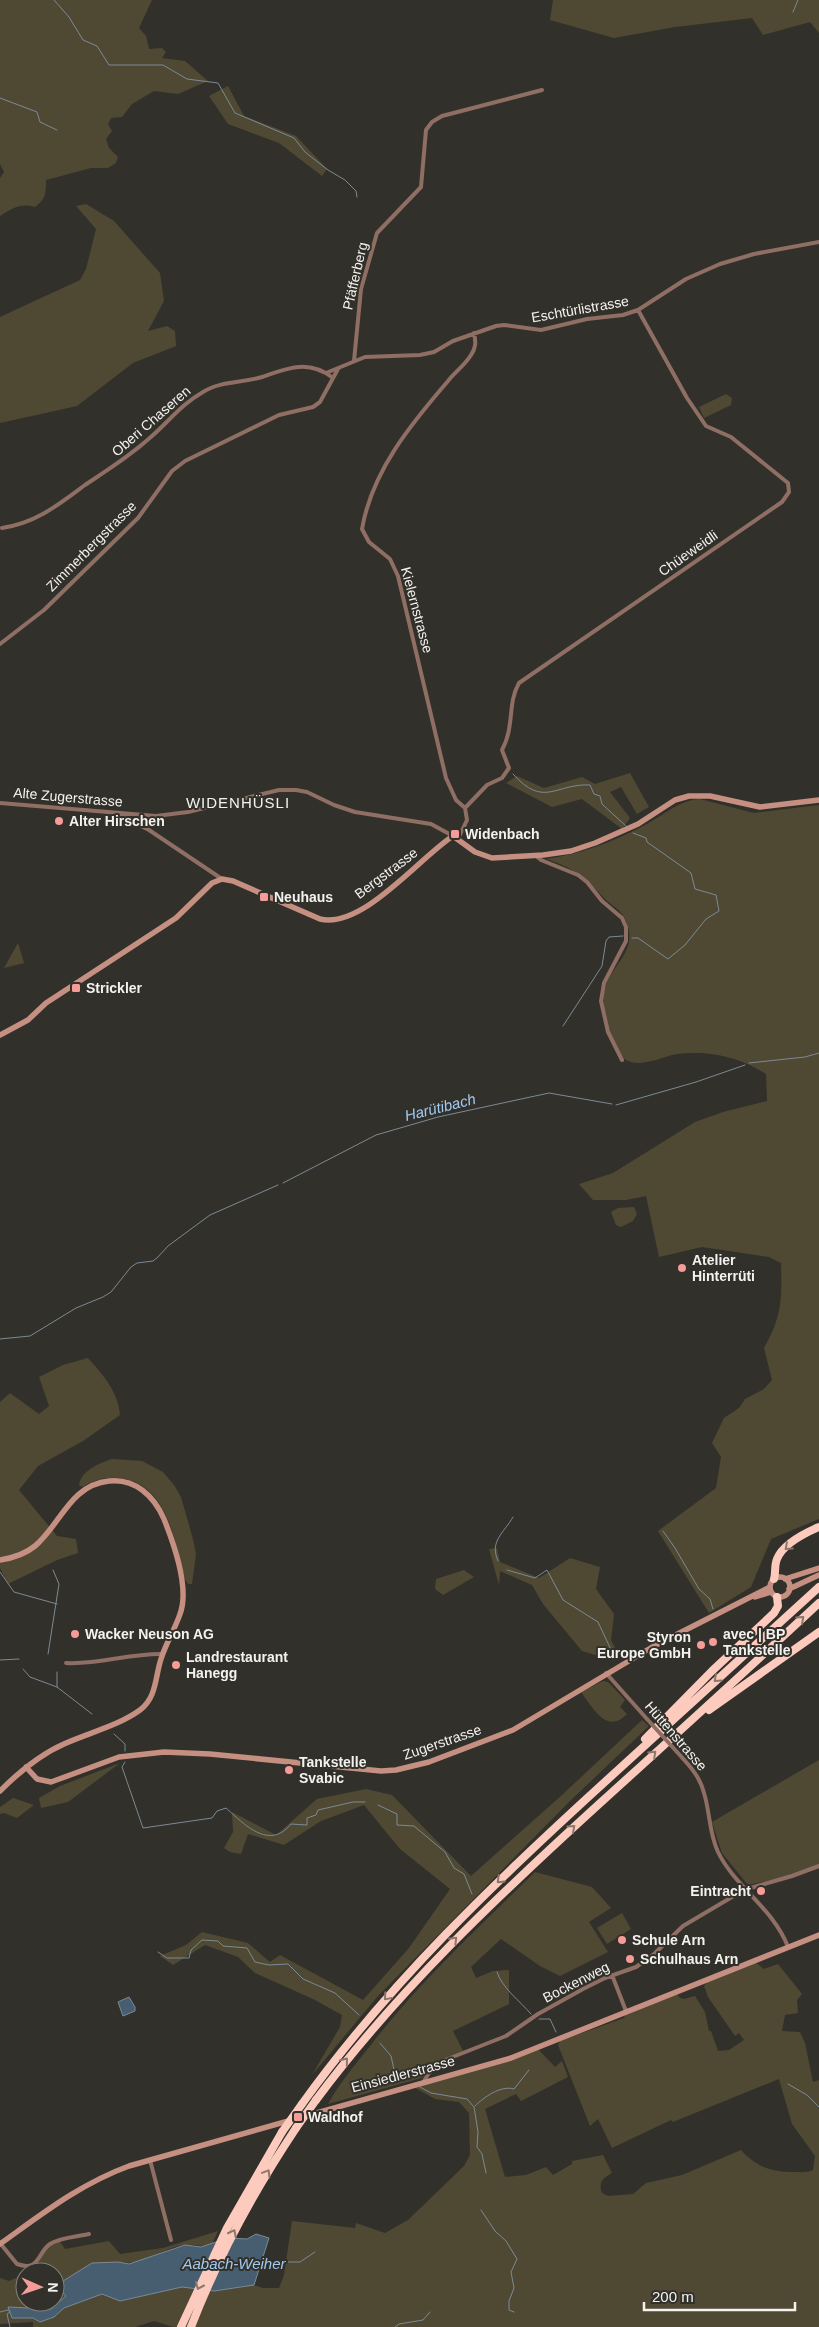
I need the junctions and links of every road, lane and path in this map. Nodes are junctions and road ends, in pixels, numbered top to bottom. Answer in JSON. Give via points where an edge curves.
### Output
{"nodes":[{"id":1,"x":542,"y":90,"type":"dead end"},
{"id":2,"x":819,"y":242,"type":"edge"},
{"id":3,"x":638,"y":310,"type":"junction"},
{"id":4,"x":474,"y":333,"type":"junction"},
{"id":5,"x":354,"y":360,"type":"junction"},
{"id":6,"x":339,"y":368,"type":"junction"},
{"id":7,"x":326,"y":373,"type":"junction"},
{"id":8,"x":333,"y":378,"type":"junction"},
{"id":9,"x":2,"y":528,"type":"dead end"},
{"id":10,"x":0,"y":644,"type":"edge"},
{"id":11,"x":819,"y":800,"type":"edge"},
{"id":12,"x":0,"y":803,"type":"edge"},
{"id":13,"x":465,"y":808,"type":"junction"},
{"id":14,"x":115,"y":813,"type":"junction"},
{"id":15,"x":455,"y":838,"type":"junction"},
{"id":16,"x":536,"y":856,"type":"junction"},
{"id":17,"x":222,"y":879,"type":"junction"},
{"id":18,"x":1,"y":1036,"type":"edge"},
{"id":19,"x":622,"y":1060,"type":"dead end"},
{"id":20,"x":819,"y":1527,"type":"edge"},
{"id":21,"x":0,"y":1560,"type":"edge"},
{"id":22,"x":819,"y":1568,"type":"edge"},
{"id":23,"x":819,"y":1576,"type":"edge"},
{"id":24,"x":785,"y":1579,"type":"junction"},
{"id":25,"x":818,"y":1587,"type":"edge"},
{"id":26,"x":773,"y":1589,"type":"junction"},
{"id":27,"x":789,"y":1589,"type":"junction"},
{"id":28,"x":819,"y":1603,"type":"edge"},
{"id":29,"x":819,"y":1632,"type":"edge"},
{"id":30,"x":163,"y":1654,"type":"junction"},
{"id":31,"x":66,"y":1663,"type":"dead end"},
{"id":32,"x":606,"y":1673,"type":"junction"},
{"id":33,"x":675,"y":1735,"type":"junction"},
{"id":34,"x":26,"y":1767,"type":"junction"},
{"id":35,"x":0,"y":1791,"type":"edge"},
{"id":36,"x":593,"y":1793,"type":"junction"},
{"id":37,"x":819,"y":1866,"type":"edge"},
{"id":38,"x":747,"y":1889,"type":"junction"},
{"id":39,"x":819,"y":1935,"type":"edge"},
{"id":40,"x":788,"y":1947,"type":"junction"},
{"id":41,"x":612,"y":1975,"type":"junction"},
{"id":42,"x":626,"y":2012,"type":"junction"},
{"id":43,"x":424,"y":2081,"type":"junction"},
{"id":44,"x":150,"y":2160,"type":"junction"},
{"id":45,"x":239,"y":2213,"type":"junction"},
{"id":46,"x":89,"y":2234,"type":"dead end"},
{"id":47,"x":171,"y":2240,"type":"dead end"},
{"id":48,"x":0,"y":2243,"type":"edge"},
{"id":49,"x":194,"y":2307,"type":"junction"},
{"id":50,"x":181,"y":2327,"type":"edge"},
{"id":51,"x":191,"y":2327,"type":"edge"}],
"edges":[{"from":1,"to":5,"type":"street","name":"Pfäfferberg","via":[[442,116],[426,130],[421,187],[376,233],[361,289]]},
{"from":2,"to":3,"type":"street","name":"Eschtürlistrasse","via":[[720,264],[686,279]]},
{"from":3,"to":4,"type":"street","name":"Eschtürlistrasse","via":[[541,330],[504,325]]},
{"from":3,"to":13,"type":"street","name":"Chüeweidli","via":[[706,426],[731,438],[770,467],[788,483],[789,492],[782,502],[519,683],[513,694],[509,737],[502,750],[509,768],[502,778],[487,785]]},
{"from":4,"to":5,"type":"street","name":"Eschtürlistrasse","via":[[434,352]]},
{"from":4,"to":13,"type":"street","name":"Kielernstrasse","via":[[476,345],[470,356],[390,456],[362,528],[369,542],[390,559],[398,576],[446,778],[456,800]]},
{"from":5,"to":6,"type":"street","name":"Eschtürlistrasse"},
{"from":6,"to":7,"type":"street","name":"Eschtürlistrasse"},
{"from":6,"to":8,"type":"street","name":"Zimmerbergstrasse"},
{"from":7,"to":8,"type":"street"},
{"from":7,"to":9,"type":"street","name":"Oberi Chaseren","via":[[294,366],[214,386],[181,407],[124,460],[60,505],[32,521]]},
{"from":8,"to":10,"type":"street","name":"Zimmerbergstrasse","via":[[320,402],[313,407],[279,416],[185,461],[172,472],[138,518],[44,610]]},
{"from":11,"to":16,"type":"street","via":[[760,807],[710,796],[689,796],[595,843]]},
{"from":12,"to":14,"type":"street","name":"Alte Zugerstrasse"},
{"from":13,"to":15,"type":"street","via":[[467,820]]},
{"from":14,"to":15,"type":"street","name":"Alte Zugerstrasse","via":[[156,816],[188,812],[279,790],[296,790],[355,812],[426,822]]},
{"from":14,"to":17,"type":"street","via":[[149,830]]},
{"from":15,"to":16,"type":"street","via":[[475,852],[492,858]]},
{"from":15,"to":17,"type":"street","name":"Bergstrasse","via":[[388,890],[349,915],[334,920],[320,919]]},
{"from":16,"to":19,"type":"street","via":[[587,882],[622,918],[626,927],[626,941],[604,983],[601,1001],[608,1032]]},
{"from":17,"to":18,"type":"street","via":[[206,887],[176,918]]},
{"from":20,"to":26,"type":"highway","one_way":true,"via":[[801,1536],[780,1554],[776,1561]]},
{"from":21,"to":30,"type":"street","via":[[34,1547],[70,1501],[91,1486],[114,1480],[139,1488],[152,1499],[161,1514],[184,1592],[180,1614]]},
{"from":22,"to":24,"type":"street","name":"Zugerstrasse"},
{"from":23,"to":27,"type":"street","name":"Zugerstrasse"},
{"from":24,"to":26,"type":"street","name":"Zugerstrasse","via":[[779,1578]]},
{"from":24,"to":27,"type":"street"},
{"from":25,"to":36,"type":"highway","one_way":true},
{"from":26,"to":27,"type":"street","name":"Zugerstrasse","via":[[784,1596]]},
{"from":26,"to":32,"type":"street","name":"Zugerstrasse","via":[[672,1636]]},
{"from":26,"to":36,"type":"highway","via":[[778,1606],[774,1613],[712,1671]]},
{"from":33,"to":28,"type":"highway","one_way":true},
{"from":29,"to":33,"type":"highway"},
{"from":30,"to":31,"type":"street"},
{"from":30,"to":34,"type":"street","via":[[155,1688],[140,1710],[63,1744]]},
{"from":32,"to":34,"type":"street","name":"Zugerstrasse","via":[[513,1730],[456,1753],[396,1770],[373,1771],[164,1752],[118,1757],[51,1782],[37,1779]]},
{"from":32,"to":38,"type":"street","name":"Hüttenstrasse","bridge":true,"via":[[692,1769],[701,1783],[718,1852]]},
{"from":45,"to":33,"type":"highway","one_way":true,"bridge":true,"via":[[316,2100],[378,2022],[449,1945],[512,1884]]},
{"from":34,"to":35,"type":"street"},
{"from":36,"to":45,"type":"highway","one_way":true,"bridge":true,"via":[[430,1950],[351,2039],[282,2132]]},
{"from":37,"to":38,"type":"street","name":"Bockenweg"},
{"from":38,"to":40,"type":"street","name":"Hüttenstrasse","via":[[779,1928]]},
{"from":38,"to":41,"type":"street","name":"Bockenweg","via":[[683,1926],[642,1964]]},
{"from":39,"to":40,"type":"street","name":"Einsiedlerstrasse"},
{"from":40,"to":42,"type":"street","name":"Einsiedlerstrasse"},
{"from":41,"to":42,"type":"street"},
{"from":41,"to":43,"type":"street","name":"Bockenweg","via":[[538,2014],[506,2036],[446,2060]]},
{"from":42,"to":43,"type":"street","name":"Einsiedlerstrasse","via":[[511,2058]]},
{"from":43,"to":44,"type":"street","name":"Einsiedlerstrasse"},
{"from":44,"to":47,"type":"street"},
{"from":44,"to":48,"type":"street","name":"Einsiedlerstrasse","via":[[76,2190]]},
{"from":45,"to":49,"type":"highway"},
{"from":46,"to":48,"type":"street","via":[[51,2244],[31,2265],[17,2264]]},
{"from":49,"to":50,"type":"highway"},
{"from":49,"to":51,"type":"highway"}]}
